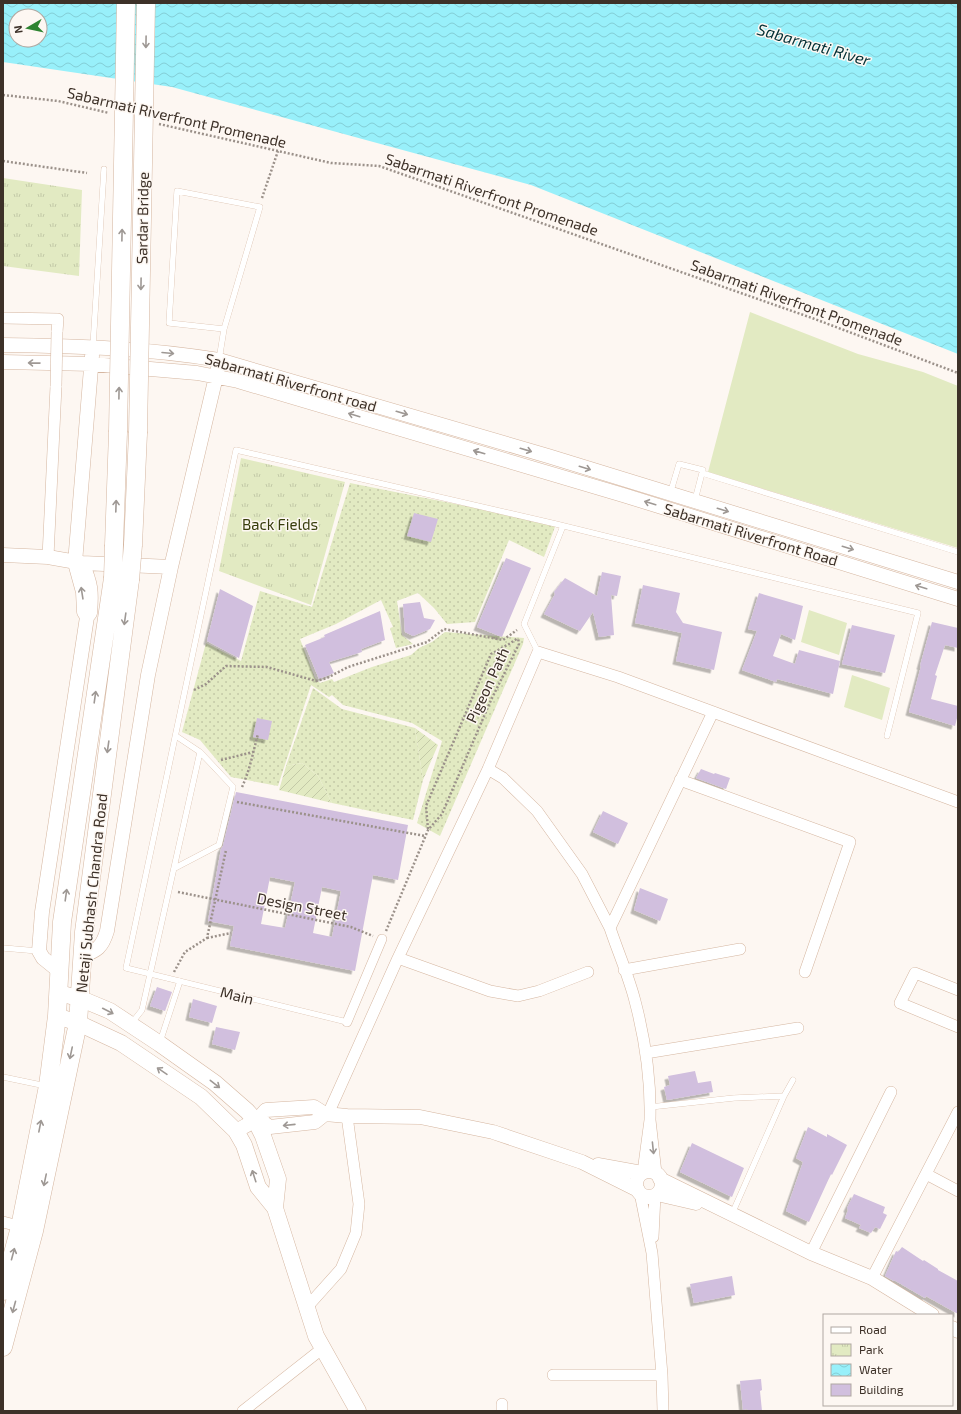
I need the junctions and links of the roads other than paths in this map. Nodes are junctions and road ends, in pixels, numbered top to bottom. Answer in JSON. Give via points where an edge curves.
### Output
{"nodes":[{"id":1,"x":126,"y":3,"type":"edge"},
{"id":2,"x":146,"y":3,"type":"edge"},
{"id":3,"x":104,"y":169,"type":"dead end"},
{"id":4,"x":3,"y":318,"type":"edge"},
{"id":5,"x":224,"y":329,"type":"junction"},
{"id":6,"x":3,"y":345,"type":"edge"},
{"id":7,"x":93,"y":346,"type":"junction"},
{"id":8,"x":219,"y":360,"type":"junction"},
{"id":9,"x":3,"y":362,"type":"edge"},
{"id":10,"x":92,"y":364,"type":"junction"},
{"id":11,"x":216,"y":376,"type":"junction"},
{"id":12,"x":118,"y":432,"type":"joint"},
{"id":13,"x":138,"y":433,"type":"joint"},
{"id":14,"x":548,"y":456,"type":"junction"},
{"id":15,"x":543,"y":471,"type":"junction"},
{"id":16,"x":702,"y":473,"type":"junction"},
{"id":17,"x":670,"y":494,"type":"junction"},
{"id":18,"x":694,"y":501,"type":"junction"},
{"id":19,"x":563,"y":526,"type":"junction"},
{"id":20,"x":958,"y":552,"type":"edge"},
{"id":21,"x":3,"y":555,"type":"edge"},
{"id":22,"x":48,"y":557,"type":"junction"},
{"id":23,"x":79,"y":563,"type":"junction"},
{"id":24,"x":171,"y":567,"type":"junction"},
{"id":25,"x":958,"y":582,"type":"edge"},
{"id":26,"x":958,"y":599,"type":"edge"},
{"id":27,"x":538,"y":652,"type":"junction"},
{"id":28,"x":713,"y":712,"type":"junction"},
{"id":29,"x":176,"y":736,"type":"junction"},
{"id":30,"x":887,"y":736,"type":"dead end"},
{"id":31,"x":200,"y":752,"type":"junction"},
{"id":32,"x":488,"y":769,"type":"junction"},
{"id":33,"x":680,"y":780,"type":"junction"},
{"id":34,"x":958,"y":802,"type":"edge"},
{"id":35,"x":175,"y":868,"type":"junction"},
{"id":36,"x":610,"y":928,"type":"junction"},
{"id":37,"x":382,"y":939,"type":"road end"},
{"id":38,"x":3,"y":948,"type":"edge"},
{"id":39,"x":740,"y":949,"type":"dead end"},
{"id":40,"x":39,"y":951,"type":"junction"},
{"id":41,"x":81,"y":957,"type":"junction"},
{"id":42,"x":398,"y":958,"type":"junction"},
{"id":43,"x":624,"y":970,"type":"junction"},
{"id":44,"x":59,"y":971,"type":"junction"},
{"id":45,"x":588,"y":972,"type":"dead end"},
{"id":46,"x":805,"y":972,"type":"dead end"},
{"id":47,"x":149,"y":974,"type":"junction"},
{"id":48,"x":180,"y":981,"type":"junction"},
{"id":49,"x":958,"y":990,"type":"edge"},
{"id":50,"x":58,"y":993,"type":"junction"},
{"id":51,"x":79,"y":998,"type":"junction"},
{"id":52,"x":57,"y":1016,"type":"junction"},
{"id":53,"x":347,"y":1022,"type":"joint"},
{"id":54,"x":78,"y":1023,"type":"junction"},
{"id":55,"x":130,"y":1025,"type":"junction"},
{"id":56,"x":958,"y":1027,"type":"edge"},
{"id":57,"x":798,"y":1028,"type":"dead end"},
{"id":58,"x":160,"y":1044,"type":"junction"},
{"id":59,"x":646,"y":1053,"type":"junction"},
{"id":60,"x":3,"y":1077,"type":"edge"},
{"id":61,"x":793,"y":1080,"type":"dead end"},
{"id":62,"x":48,"y":1086,"type":"junction"},
{"id":63,"x":891,"y":1092,"type":"dead end"},
{"id":64,"x":784,"y":1096,"type":"junction"},
{"id":65,"x":650,"y":1107,"type":"junction"},
{"id":66,"x":958,"y":1112,"type":"edge"},
{"id":67,"x":327,"y":1114,"type":"junction"},
{"id":68,"x":347,"y":1116,"type":"junction"},
{"id":69,"x":256,"y":1120,"type":"junction"},
{"id":70,"x":236,"y":1131,"type":"junction"},
{"id":71,"x":582,"y":1162,"type":"junction"},
{"id":72,"x":650,"y":1174,"type":"junction"},
{"id":73,"x":926,"y":1174,"type":"junction"},
{"id":74,"x":639,"y":1191,"type":"junction"},
{"id":75,"x":958,"y":1191,"type":"edge"},
{"id":76,"x":656,"y":1194,"type":"junction"},
{"id":77,"x":275,"y":1208,"type":"junction"},
{"id":78,"x":726,"y":1211,"type":"junction"},
{"id":79,"x":19,"y":1227,"type":"edge"},
{"id":80,"x":652,"y":1253,"type":"junction"},
{"id":81,"x":812,"y":1253,"type":"junction"},
{"id":82,"x":872,"y":1278,"type":"junction"},
{"id":83,"x":3,"y":1291,"type":"edge"},
{"id":84,"x":307,"y":1307,"type":"junction"},
{"id":85,"x":930,"y":1314,"type":"edge"},
{"id":86,"x":3,"y":1347,"type":"edge"},
{"id":87,"x":323,"y":1348,"type":"junction"},
{"id":88,"x":553,"y":1375,"type":"dead end"},
{"id":89,"x":662,"y":1375,"type":"junction"},
{"id":90,"x":243,"y":1411,"type":"edge"},
{"id":91,"x":358,"y":1411,"type":"edge"},
{"id":92,"x":663,"y":1411,"type":"edge"}],
"edges":[{"from":12,"to":1,"type":"main road","name":"Sardar Bridge","one_way":true,"bridge":true},
{"from":2,"to":13,"type":"main road","name":"Sardar Bridge","one_way":true,"bridge":true},
{"from":3,"to":7,"type":"lane"},
{"from":4,"to":22,"type":"street","bridge":true,"via":[[58,319]]},
{"from":5,"to":5,"type":"lane","via":[[169,322],[177,191],[260,207]]},
{"from":5,"to":8,"type":"lane"},
{"from":6,"to":7,"type":"street","name":"Sabarmati Riverfront road"},
{"from":7,"to":8,"type":"street","name":"Sabarmati Riverfront road","one_way":true},
{"from":7,"to":10,"type":"street"},
{"from":8,"to":11,"type":"street"},
{"from":8,"to":14,"type":"street","name":"Sabarmati Riverfront road","one_way":true},
{"from":10,"to":9,"type":"street","name":"Sabarmati Riverfront road","one_way":true},
{"from":10,"to":11,"type":"street","name":"Sabarmati Riverfront road"},
{"from":10,"to":23,"type":"street","via":[[82,486]]},
{"from":15,"to":11,"type":"street","name":"Sabarmati Riverfront road","one_way":true},
{"from":11,"to":24,"type":"street"},
{"from":44,"to":12,"type":"main road","name":"Netaji Subhash Chandra Road","one_way":true,"bridge":true,"via":[[62,922],[113,578]]},
{"from":13,"to":41,"type":"main road","name":"Netaji Subhash Chandra Road","one_way":true,"bridge":true,"via":[[130,580]]},
{"from":14,"to":15,"type":"street"},
{"from":14,"to":17,"type":"street","name":"Sabarmati Riverfront Road","one_way":true},
{"from":26,"to":15,"type":"street","name":"Sabarmati Riverfront Road","one_way":true},
{"from":16,"to":17,"type":"lane","via":[[703,470],[679,464]]},
{"from":16,"to":18,"type":"lane"},
{"from":16,"to":20,"type":"lane"},
{"from":17,"to":18,"type":"street","name":"Sabarmati Riverfront Road"},
{"from":18,"to":25,"type":"street","name":"Sabarmati Riverfront Road","one_way":true},
{"from":19,"to":27,"type":"lane","via":[[524,624]]},
{"from":19,"to":29,"type":"lane","via":[[236,450]]},
{"from":19,"to":30,"type":"lane","via":[[918,612]]},
{"from":21,"to":22,"type":"street"},
{"from":22,"to":23,"type":"street"},
{"from":23,"to":24,"type":"street"},
{"from":23,"to":40,"type":"street","via":[[84,612],[87,617],[42,912]]},
{"from":24,"to":41,"type":"street","via":[[148,675],[107,931],[102,945],[97,950]]},
{"from":27,"to":28,"type":"street","via":[[618,677]]},
{"from":27,"to":32,"type":"street"},
{"from":28,"to":33,"type":"street"},
{"from":28,"to":34,"type":"street"},
{"from":29,"to":31,"type":"lane"},
{"from":29,"to":47,"type":"lane","name":"Main","via":[[126,968]]},
{"from":31,"to":35,"type":"lane"},
{"from":31,"to":35,"type":"lane","via":[[233,787],[219,845]]},
{"from":32,"to":36,"type":"street","via":[[504,778],[538,811],[582,874]]},
{"from":32,"to":42,"type":"street"},
{"from":33,"to":36,"type":"street"},
{"from":33,"to":46,"type":"street","via":[[850,842]]},
{"from":35,"to":47,"type":"lane"},
{"from":36,"to":43,"type":"street"},
{"from":37,"to":53,"type":"street"},
{"from":38,"to":40,"type":"lane"},
{"from":39,"to":43,"type":"street"},
{"from":40,"to":44,"type":"street","via":[[43,958]]},
{"from":41,"to":51,"type":"main road","name":"Netaji Subhash Chandra Road"},
{"from":42,"to":45,"type":"street","via":[[490,991],[518,996],[539,991]]},
{"from":42,"to":67,"type":"street"},
{"from":43,"to":59,"type":"street","via":[[635,1000]]},
{"from":44,"to":50,"type":"main road","name":"Netaji Subhash Chandra Road"},
{"from":47,"to":48,"type":"lane","name":"Main"},
{"from":47,"to":55,"type":"lane","via":[[142,1010]]},
{"from":48,"to":53,"type":"lane","name":"Main"},
{"from":48,"to":58,"type":"lane"},
{"from":49,"to":56,"type":"street","via":[[915,973],[900,1003]]},
{"from":50,"to":51,"type":"main road"},
{"from":50,"to":52,"type":"main road","name":"Netaji Subhash Chandra Road"},
{"from":51,"to":54,"type":"main road","name":"Netaji Subhash Chandra Road"},
{"from":51,"to":55,"type":"main road","one_way":true,"via":[[110,1011]]},
{"from":52,"to":54,"type":"main road"},
{"from":52,"to":62,"type":"main road","name":"Netaji Subhash Chandra Road"},
{"from":70,"to":54,"type":"main road","one_way":true,"via":[[201,1097],[121,1043]]},
{"from":54,"to":79,"type":"main road","name":"Netaji Subhash Chandra Road","one_way":true},
{"from":55,"to":58,"type":"main road"},
{"from":57,"to":59,"type":"street"},
{"from":58,"to":69,"type":"main road","one_way":true,"via":[[215,1083]]},
{"from":59,"to":65,"type":"street"},
{"from":60,"to":62,"type":"lane"},
{"from":61,"to":64,"type":"lane"},
{"from":79,"to":62,"type":"main road","name":"Netaji Subhash Chandra Road","one_way":true},
{"from":63,"to":81,"type":"street"},
{"from":64,"to":65,"type":"lane","via":[[734,1098]]},
{"from":64,"to":78,"type":"lane"},
{"from":65,"to":72,"type":"street"},
{"from":66,"to":73,"type":"street"},
{"from":67,"to":68,"type":"street"},
{"from":67,"to":69,"type":"street","via":[[315,1122],[270,1127]]},
{"from":68,"to":71,"type":"street","via":[[420,1117],[493,1132]]},
{"from":68,"to":84,"type":"street","via":[[359,1204],[356,1233],[341,1269]]},
{"from":69,"to":70,"type":"street"},
{"from":69,"to":77,"type":"main road","via":[[278,1179]]},
{"from":77,"to":70,"type":"main road","one_way":true,"via":[[258,1187],[244,1145]]},
{"from":71,"to":72,"type":"street"},
{"from":71,"to":74,"type":"street"},
{"from":72,"to":74,"type":"street","via":[[639,1176],[636,1183]]},
{"from":72,"to":76,"type":"street","via":[[661,1187]]},
{"from":72,"to":78,"type":"street"},
{"from":73,"to":75,"type":"street"},
{"from":73,"to":82,"type":"street"},
{"from":74,"to":76,"type":"street","via":[[647,1197]]},
{"from":74,"to":80,"type":"street"},
{"from":76,"to":78,"type":"street"},
{"from":76,"to":80,"type":"street"},
{"from":77,"to":84,"type":"main road"},
{"from":78,"to":81,"type":"street"},
{"from":83,"to":79,"type":"main road","name":"Netaji Subhash Chandra Road","one_way":true},
{"from":79,"to":86,"type":"main road","name":"Netaji Subhash Chandra Road","one_way":true},
{"from":80,"to":89,"type":"street"},
{"from":81,"to":82,"type":"street"},
{"from":82,"to":85,"type":"street"},
{"from":84,"to":87,"type":"main road","via":[[316,1336]]},
{"from":87,"to":90,"type":"street"},
{"from":87,"to":91,"type":"main road"},
{"from":88,"to":89,"type":"street"},
{"from":89,"to":92,"type":"street"}]}
